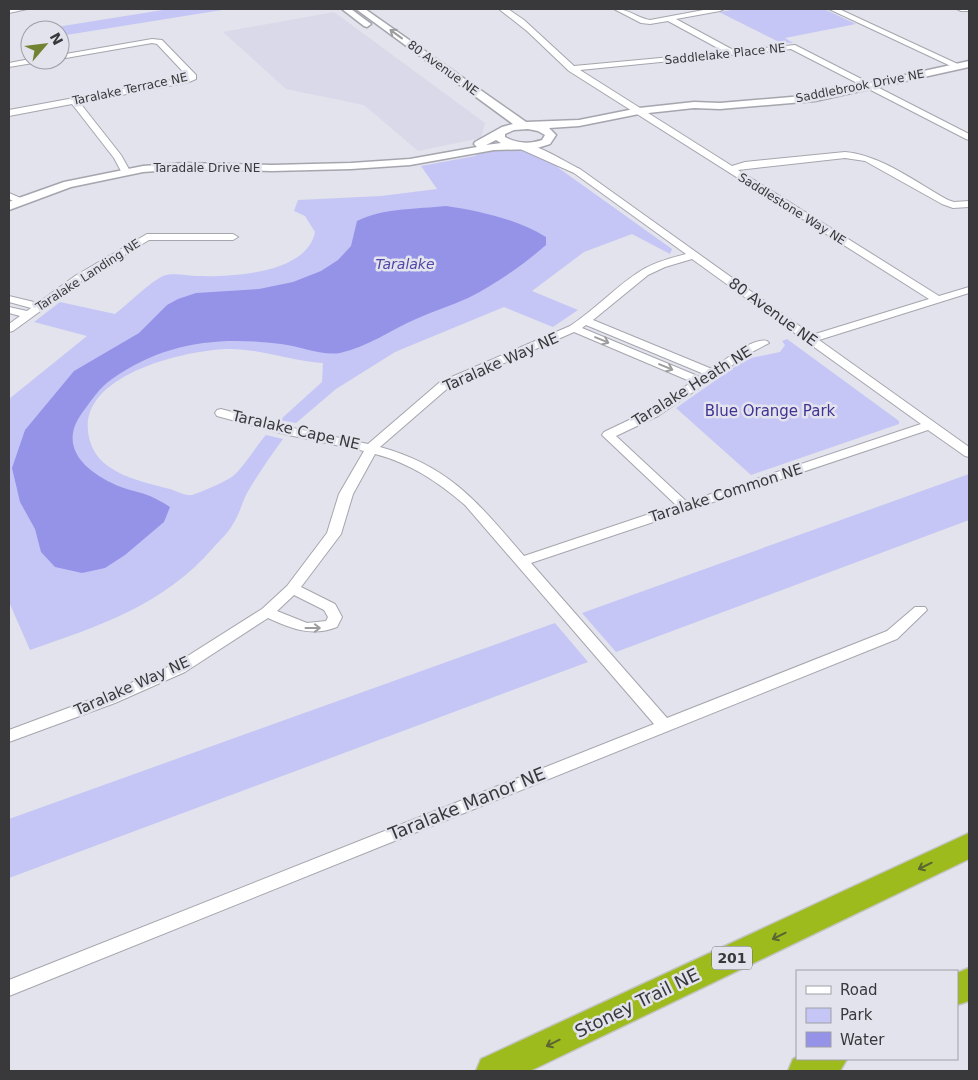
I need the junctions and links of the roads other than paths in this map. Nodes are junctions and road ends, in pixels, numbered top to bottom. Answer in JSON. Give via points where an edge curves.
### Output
{"nodes":[{"id":1,"x":23,"y":9,"type":"edge"},
{"id":2,"x":346,"y":9,"type":"edge"},
{"id":3,"x":360,"y":9,"type":"edge"},
{"id":4,"x":517,"y":9,"type":"edge"},
{"id":5,"x":618,"y":9,"type":"edge"},
{"id":6,"x":720,"y":9,"type":"edge"},
{"id":7,"x":834,"y":9,"type":"edge"},
{"id":8,"x":961,"y":9,"type":"edge"},
{"id":9,"x":968,"y":9,"type":"edge"},
{"id":10,"x":504,"y":10,"type":"edge"},
{"id":11,"x":9,"y":11,"type":"edge"},
{"id":12,"x":668,"y":18,"type":"junction"},
{"id":13,"x":70,"y":54,"type":"edge"},
{"id":14,"x":734,"y":54,"type":"junction"},
{"id":15,"x":969,"y":64,"type":"edge"},
{"id":16,"x":958,"y":66,"type":"junction"},
{"id":17,"x":572,"y":69,"type":"junction"},
{"id":18,"x":869,"y":87,"type":"junction"},
{"id":19,"x":74,"y":101,"type":"junction"},
{"id":20,"x":9,"y":113,"type":"edge"},
{"id":21,"x":643,"y":114,"type":"junction"},
{"id":22,"x":528,"y":126,"type":"junction"},
{"id":23,"x":969,"y":130,"type":"edge"},
{"id":24,"x":959,"y":132,"type":"junction"},
{"id":25,"x":501,"y":133,"type":"junction"},
{"id":26,"x":969,"y":137,"type":"edge"},
{"id":27,"x":549,"y":139,"type":"junction"},
{"id":28,"x":518,"y":146,"type":"junction"},
{"id":29,"x":381,"y":163,"type":"junction"},
{"id":30,"x":729,"y":169,"type":"junction"},
{"id":31,"x":124,"y":171,"type":"junction"},
{"id":32,"x":577,"y":171,"type":"junction"},
{"id":33,"x":9,"y":196,"type":"edge"},
{"id":34,"x":20,"y":201,"type":"junction"},
{"id":35,"x":969,"y":204,"type":"edge"},
{"id":36,"x":9,"y":207,"type":"edge"},
{"id":37,"x":233,"y":238,"type":"dead end"},
{"id":38,"x":694,"y":255,"type":"junction"},
{"id":39,"x":969,"y":290,"type":"edge"},
{"id":40,"x":9,"y":299,"type":"edge"},
{"id":41,"x":938,"y":299,"type":"junction"},
{"id":42,"x":40,"y":306,"type":"junction"},
{"id":43,"x":9,"y":310,"type":"edge"},
{"id":44,"x":28,"y":314,"type":"junction"},
{"id":45,"x":586,"y":321,"type":"junction"},
{"id":46,"x":574,"y":328,"type":"junction"},
{"id":47,"x":9,"y":329,"type":"edge"},
{"id":48,"x":810,"y":339,"type":"junction"},
{"id":49,"x":762,"y":344,"type":"dead end"},
{"id":50,"x":714,"y":374,"type":"junction"},
{"id":51,"x":702,"y":382,"type":"junction"},
{"id":52,"x":221,"y":413,"type":"dead end"},
{"id":53,"x":930,"y":425,"type":"junction"},
{"id":54,"x":372,"y":447,"type":"junction"},
{"id":55,"x":969,"y":453,"type":"edge"},
{"id":56,"x":684,"y":506,"type":"junction"},
{"id":57,"x":522,"y":561,"type":"junction"},
{"id":58,"x":292,"y":589,"type":"junction"},
{"id":59,"x":920,"y":610,"type":"dead end"},
{"id":60,"x":268,"y":612,"type":"junction"},
{"id":61,"x":664,"y":725,"type":"junction"},
{"id":62,"x":9,"y":736,"type":"edge"},
{"id":63,"x":969,"y":845,"type":"edge"},
{"id":64,"x":969,"y":983,"type":"edge"},
{"id":65,"x":9,"y":988,"type":"edge"},
{"id":66,"x":958,"y":989,"type":"edge"},
{"id":67,"x":827,"y":1060,"type":"edge"},
{"id":68,"x":494,"y":1071,"type":"edge"},
{"id":69,"x":806,"y":1071,"type":"edge"}],
"edges":[{"from":1,"to":11,"type":"street"},
{"from":2,"to":25,"type":"street","name":"80 Avenue NE","via":[[496,119],[502,127]]},
{"from":22,"to":3,"type":"street","name":"80 Avenue NE","one_way":true,"via":[[518,123]]},
{"from":4,"to":10,"type":"street"},
{"from":5,"to":12,"type":"street","via":[[641,21]]},
{"from":6,"to":12,"type":"street"},
{"from":7,"to":16,"type":"street"},
{"from":8,"to":9,"type":"street"},
{"from":10,"to":17,"type":"street","name":"Saddlestone Way NE","via":[[525,24]]},
{"from":12,"to":14,"type":"street"},
{"from":13,"to":19,"type":"street","name":"Taralake Terrace NE","via":[[159,42],[193,77]]},
{"from":14,"to":17,"type":"street","name":"Saddlelake Place NE"},
{"from":14,"to":18,"type":"street","name":"Saddlelake Place NE","via":[[792,47]]},
{"from":15,"to":16,"type":"street","name":"Saddlebrook Drive NE"},
{"from":16,"to":18,"type":"street","name":"Saddlebrook Drive NE"},
{"from":17,"to":21,"type":"street","name":"Saddlestone Way NE"},
{"from":18,"to":21,"type":"street","name":"Saddlebrook Drive NE","via":[[815,98]]},
{"from":18,"to":24,"type":"street","name":"Saddlelake Place NE"},
{"from":19,"to":20,"type":"street","name":"Taralake Terrace NE"},
{"from":19,"to":31,"type":"street","via":[[118,157]]},
{"from":21,"to":22,"type":"street","name":"Saddlebrook Drive NE"},
{"from":21,"to":27,"type":"street","name":"Saddlebrook Drive NE"},
{"from":21,"to":30,"type":"street","name":"Saddlestone Way NE"},
{"from":22,"to":25,"type":"street","name":"Saddlebrook Drive NE","via":[[511,127]]},
{"from":22,"to":27,"type":"street","via":[[549,132]]},
{"from":23,"to":24,"type":"street"},
{"from":24,"to":26,"type":"street","name":"Saddlelake Place NE"},
{"from":25,"to":28,"type":"street","name":"80 Avenue NE","via":[[500,138],[505,142]]},
{"from":25,"to":29,"type":"street","name":"Taradale Drive NE","via":[[487,142]]},
{"from":27,"to":28,"type":"street","name":"Saddlebrook Drive NE","via":[[534,146]]},
{"from":27,"to":32,"type":"street","name":"80 Avenue NE","via":[[551,147]]},
{"from":28,"to":29,"type":"street","name":"Taradale Drive NE","via":[[494,147],[410,162]]},
{"from":28,"to":32,"type":"street","name":"80 Avenue NE","via":[[536,149]]},
{"from":29,"to":31,"type":"street","name":"Taradale Drive NE","via":[[272,168],[185,166]]},
{"from":30,"to":35,"type":"street","via":[[858,156],[945,202]]},
{"from":30,"to":41,"type":"street","name":"Saddlestone Way NE"},
{"from":31,"to":34,"type":"street","name":"Taradale Drive NE","via":[[68,184]]},
{"from":32,"to":38,"type":"street","name":"80 Avenue NE"},
{"from":33,"to":34,"type":"street"},
{"from":34,"to":36,"type":"street","name":"Taradale Drive NE"},
{"from":37,"to":42,"type":"street","name":"Taralake Landing NE","via":[[147,237]]},
{"from":38,"to":45,"type":"street","name":"Taralake Way NE","via":[[644,272]]},
{"from":38,"to":48,"type":"street","name":"80 Avenue NE"},
{"from":39,"to":41,"type":"street"},
{"from":40,"to":42,"type":"street"},
{"from":41,"to":48,"type":"street"},
{"from":42,"to":44,"type":"street","name":"Taralake Landing NE"},
{"from":43,"to":44,"type":"street"},
{"from":44,"to":47,"type":"street","name":"Taralake Landing NE"},
{"from":45,"to":46,"type":"street","name":"Taralake Way NE"},
{"from":45,"to":50,"type":"street"},
{"from":46,"to":51,"type":"street","one_way":true},
{"from":46,"to":54,"type":"street","name":"Taralake Way NE","via":[[444,386]]},
{"from":48,"to":53,"type":"street","name":"80 Avenue NE"},
{"from":49,"to":50,"type":"street","name":"Taralake Heath NE","via":[[746,351]]},
{"from":50,"to":51,"type":"street","name":"Taralake Heath NE"},
{"from":51,"to":56,"type":"street","name":"Taralake Heath NE","via":[[654,413],[608,435]]},
{"from":52,"to":54,"type":"street","name":"Taralake Cape NE","via":[[284,430]]},
{"from":53,"to":55,"type":"street","name":"80 Avenue NE"},
{"from":53,"to":56,"type":"street","name":"Taralake Common NE"},
{"from":54,"to":57,"type":"street","via":[[425,468],[454,488]]},
{"from":54,"to":58,"type":"street","name":"Taralake Way NE","via":[[346,494],[334,534]]},
{"from":56,"to":57,"type":"street","name":"Taralake Common NE"},
{"from":57,"to":61,"type":"street"},
{"from":58,"to":60,"type":"street","name":"Taralake Way NE"},
{"from":60,"to":58,"type":"street","one_way":true,"via":[[308,628],[332,624],[335,617],[330,607]]},
{"from":59,"to":61,"type":"street","name":"Taralake Manor NE","via":[[892,635]]},
{"from":60,"to":62,"type":"street","name":"Taralake Way NE","via":[[180,668],[109,699]]},
{"from":61,"to":65,"type":"street","name":"Taralake Manor NE"},
{"from":63,"to":68,"type":"highway","name":"Stoney Trail NE","number":"201","one_way":true},
{"from":64,"to":66,"type":"highway"},
{"from":67,"to":69,"type":"highway"}]}
